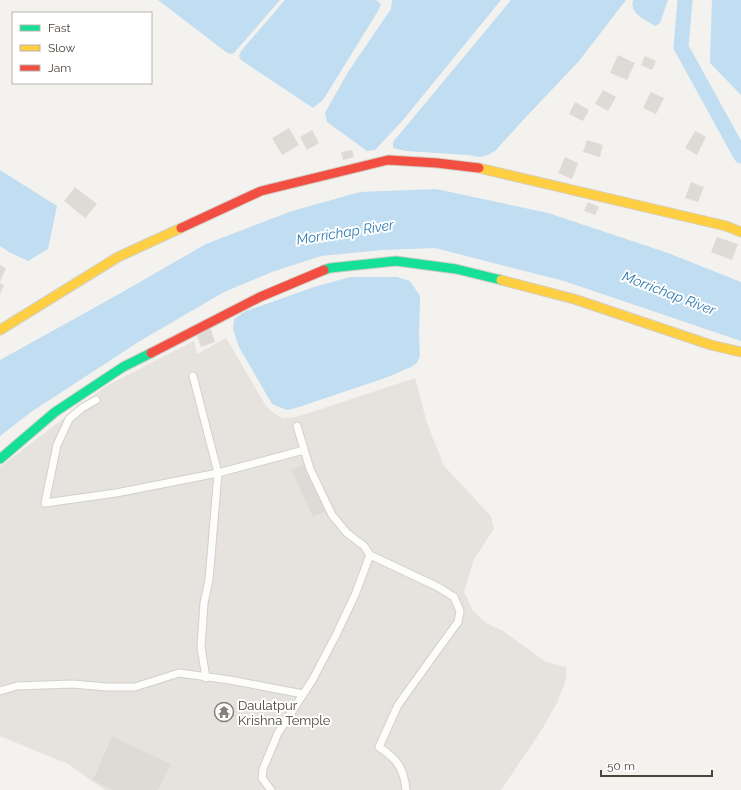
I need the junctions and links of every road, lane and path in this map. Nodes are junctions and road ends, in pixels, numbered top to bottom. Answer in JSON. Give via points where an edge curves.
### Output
{"nodes":[{"id":1,"x":741,"y":232,"type":"edge"},
{"id":2,"x":0,"y":330,"type":"edge"},
{"id":3,"x":741,"y":352,"type":"edge"},
{"id":4,"x":193,"y":376,"type":"dead end"},
{"id":5,"x":96,"y":400,"type":"dead end"},
{"id":6,"x":297,"y":426,"type":"dead end"},
{"id":7,"x":304,"y":450,"type":"junction"},
{"id":8,"x":0,"y":459,"type":"edge"},
{"id":9,"x":218,"y":473,"type":"junction"},
{"id":10,"x":370,"y":555,"type":"junction"},
{"id":11,"x":206,"y":678,"type":"junction"},
{"id":12,"x":0,"y":691,"type":"edge"},
{"id":13,"x":303,"y":694,"type":"junction"},
{"id":14,"x":271,"y":790,"type":"edge"},
{"id":15,"x":406,"y":790,"type":"edge"}],
"edges":[{"from":1,"to":2,"type":"street","via":[[726,226],[475,167],[388,160],[261,191],[118,257]]},
{"from":3,"to":8,"type":"street","via":[[711,345],[574,299],[456,268],[396,261],[330,268],[260,297],[123,367],[55,412]]},
{"from":4,"to":9,"type":"lane"},
{"from":5,"to":9,"type":"lane","via":[[69,419],[57,445],[45,502],[116,493]]},
{"from":6,"to":7,"type":"lane"},
{"from":7,"to":9,"type":"lane"},
{"from":7,"to":10,"type":"lane","via":[[310,469],[332,515]]},
{"from":9,"to":11,"type":"lane","via":[[201,646]]},
{"from":10,"to":13,"type":"lane","via":[[336,635]]},
{"from":10,"to":15,"type":"lane","via":[[438,587],[454,597],[460,611],[458,622],[398,705],[379,746],[392,756],[400,767]]},
{"from":11,"to":12,"type":"lane","via":[[179,673],[135,687],[72,684],[17,686]]},
{"from":11,"to":13,"type":"lane"},
{"from":13,"to":14,"type":"lane","via":[[278,733],[263,769],[262,778]]}]}
